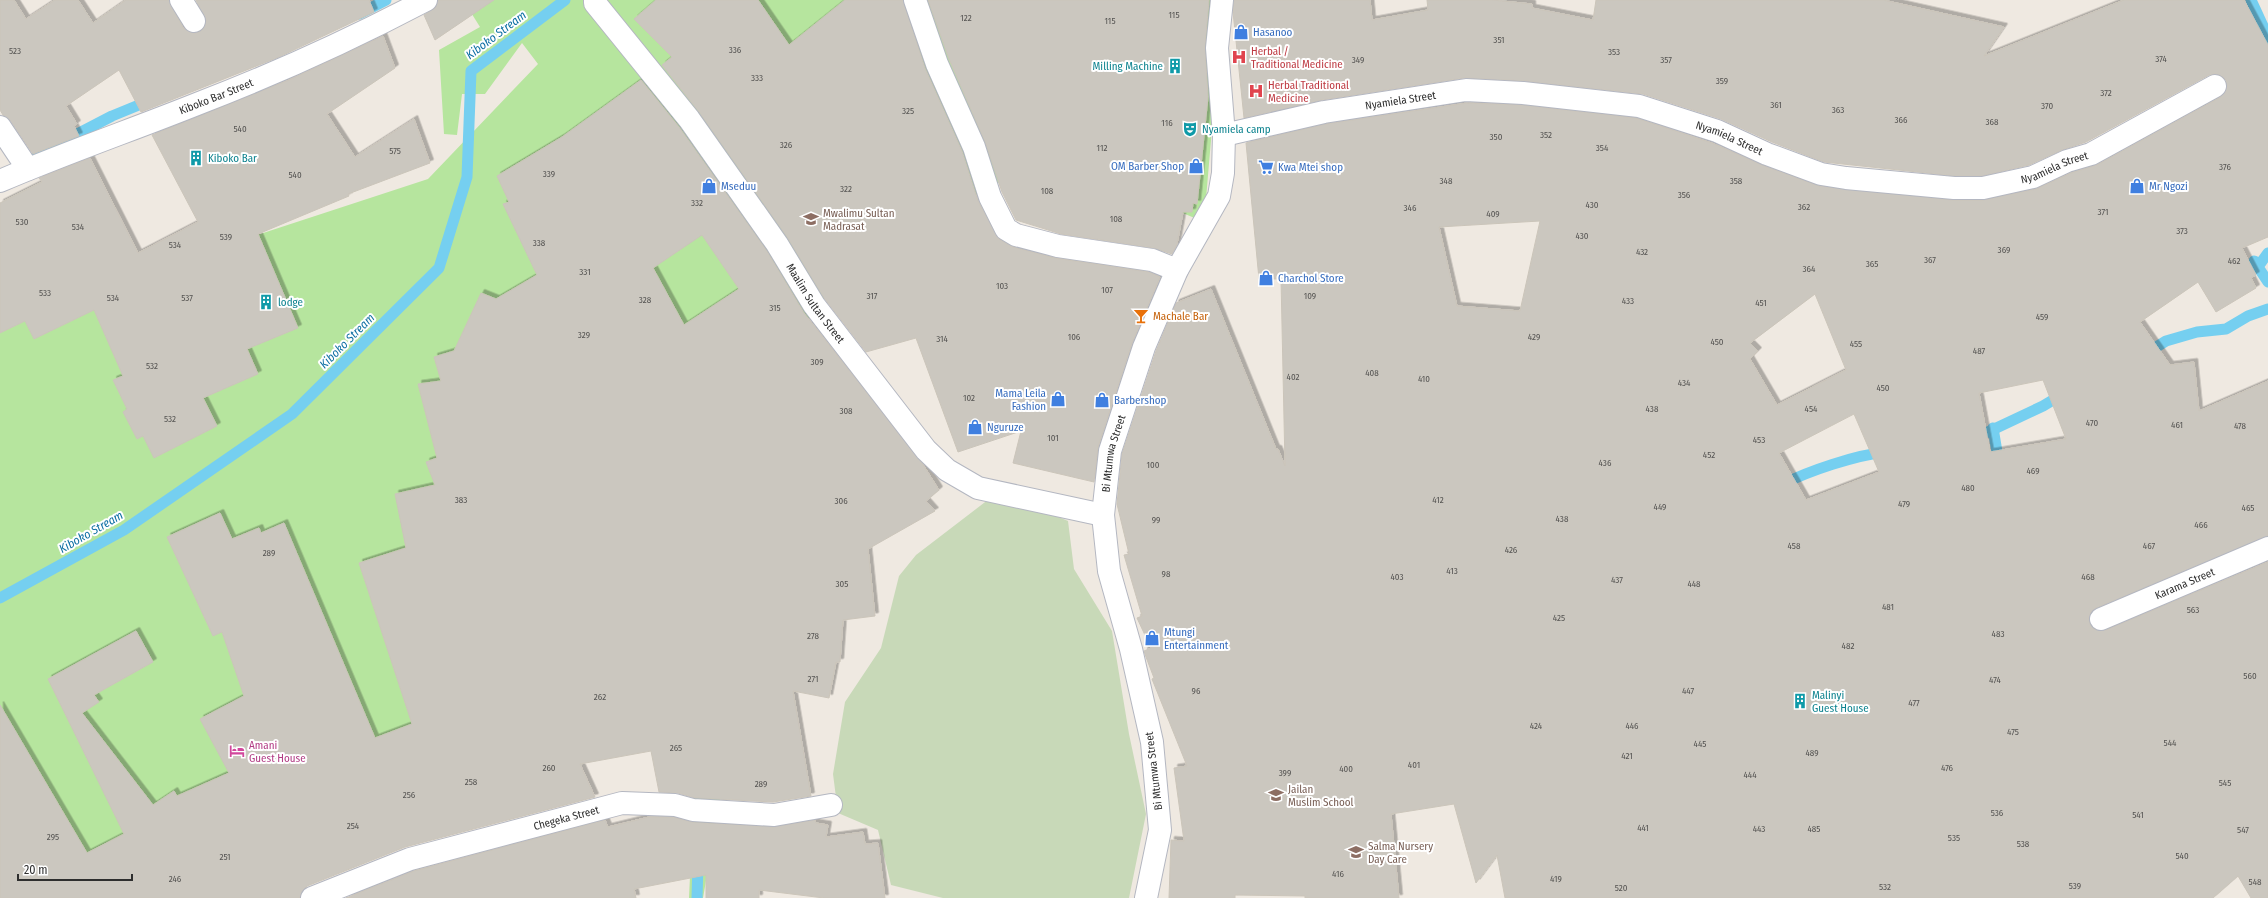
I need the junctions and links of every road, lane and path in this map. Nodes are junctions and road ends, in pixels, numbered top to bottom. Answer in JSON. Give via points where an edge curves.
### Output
{"nodes":[{"id":1,"x":181,"y":0,"type":"edge"},
{"id":2,"x":426,"y":0,"type":"edge"},
{"id":3,"x":595,"y":0,"type":"edge"},
{"id":4,"x":915,"y":0,"type":"edge"},
{"id":5,"x":1222,"y":0,"type":"edge"},
{"id":6,"x":194,"y":21,"type":"dead end"},
{"id":7,"x":2215,"y":86,"type":"dead end"},
{"id":8,"x":0,"y":127,"type":"edge"},
{"id":9,"x":1224,"y":136,"type":"junction"},
{"id":10,"x":28,"y":169,"type":"junction"},
{"id":11,"x":0,"y":181,"type":"edge"},
{"id":12,"x":1177,"y":270,"type":"junction"},
{"id":13,"x":1103,"y":515,"type":"junction"},
{"id":14,"x":2268,"y":548,"type":"edge"},
{"id":15,"x":2102,"y":619,"type":"dead end"},
{"id":16,"x":831,"y":805,"type":"dead end"},
{"id":17,"x":312,"y":898,"type":"edge"},
{"id":18,"x":1146,"y":898,"type":"edge"}],
"edges":[{"from":1,"to":6,"type":"street"},
{"from":2,"to":10,"type":"street","name":"Kiboko Bar Street","via":[[292,64],[199,104]]},
{"from":3,"to":13,"type":"street","name":"Maalim Sultan Street","via":[[689,119],[777,244],[814,305],[926,450],[947,470],[978,488]]},
{"from":4,"to":12,"type":"street","via":[[937,64],[974,147],[990,197],[1006,229],[1016,236],[1058,246],[1152,260]]},
{"from":5,"to":9,"type":"street","name":"Bi Mtumwa Street","via":[[1217,48]]},
{"from":7,"to":9,"type":"street","name":"Nyamiela Street","via":[[2091,154],[2067,161],[2033,177],[1983,188],[1954,188],[1820,174],[1717,131],[1639,106],[1522,93],[1466,90],[1324,112]]},
{"from":8,"to":10,"type":"street"},
{"from":9,"to":12,"type":"street","name":"Bi Mtumwa Street","via":[[1223,173],[1219,196]]},
{"from":10,"to":11,"type":"street","name":"Kiboko Bar Street"},
{"from":12,"to":13,"type":"street","name":"Bi Mtumwa Street","via":[[1144,347],[1110,451]]},
{"from":13,"to":18,"type":"street","name":"Bi Mtumwa Street","via":[[1109,571],[1131,649],[1152,742],[1160,830]]},
{"from":14,"to":15,"type":"street","name":"Karama Street"},
{"from":16,"to":17,"type":"street","name":"Chegeka Street","via":[[774,815],[693,810],[676,805],[622,803],[410,859]]}]}
